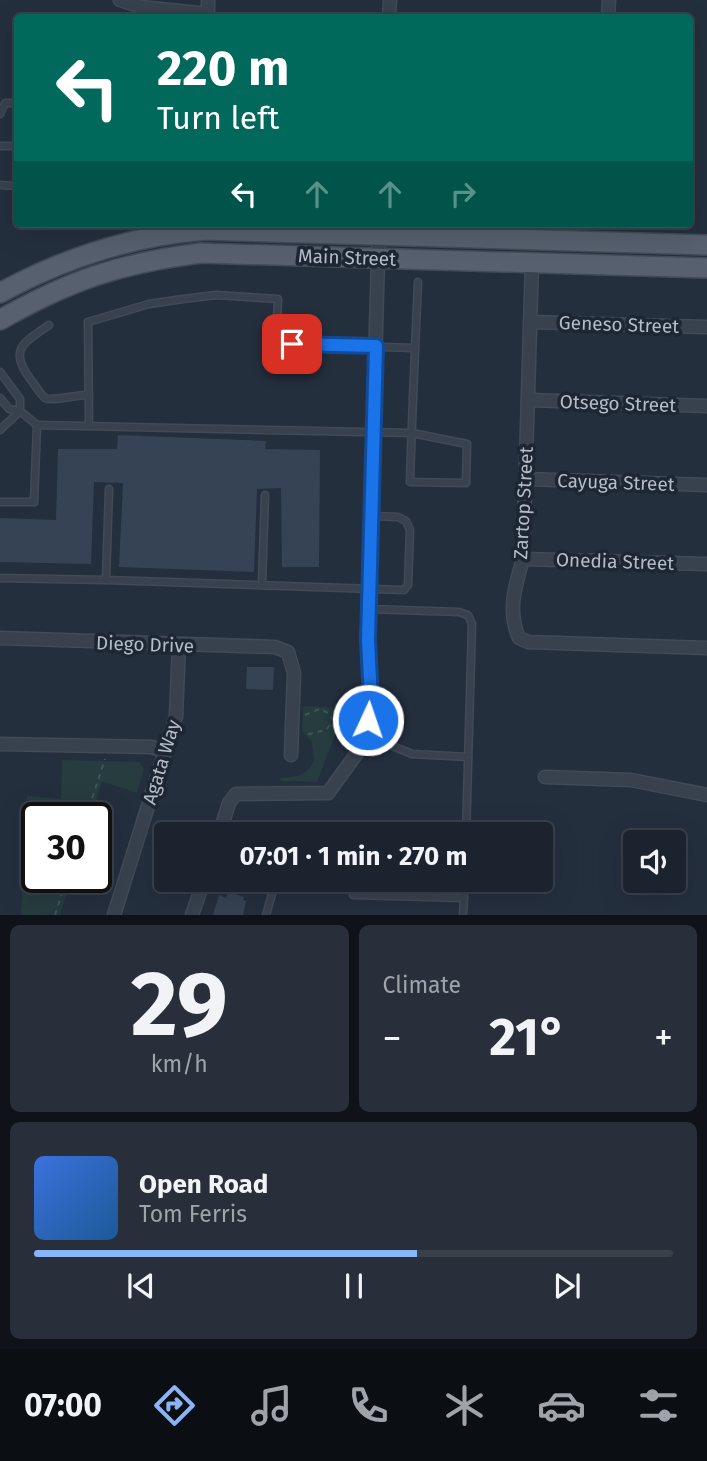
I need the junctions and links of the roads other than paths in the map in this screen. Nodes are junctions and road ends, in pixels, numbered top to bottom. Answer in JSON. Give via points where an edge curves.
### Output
{"nodes":[{"id":1,"x":120,"y":0,"type":"edge"},
{"id":2,"x":208,"y":0,"type":"edge"},
{"id":3,"x":14,"y":103,"type":"edge"},
{"id":4,"x":0,"y":114,"type":"edge"},
{"id":5,"x":175,"y":228,"type":"edge"},
{"id":6,"x":325,"y":228,"type":"edge"},
{"id":7,"x":379,"y":229,"type":"edge"},
{"id":8,"x":482,"y":230,"type":"edge"},
{"id":9,"x":707,"y":246,"type":"edge"},
{"id":10,"x":379,"y":258,"type":"junction"},
{"id":11,"x":533,"y":262,"type":"junction"},
{"id":12,"x":707,"y":268,"type":"edge"},
{"id":13,"x":418,"y":282,"type":"dead end"},
{"id":14,"x":0,"y":293,"type":"edge"},
{"id":15,"x":0,"y":320,"type":"edge"},
{"id":16,"x":530,"y":322,"type":"junction"},
{"id":17,"x":49,"y":325,"type":"dead end"},
{"id":18,"x":707,"y":327,"type":"edge"},
{"id":19,"x":376,"y":346,"type":"junction"},
{"id":20,"x":415,"y":348,"type":"junction"},
{"id":21,"x":0,"y":372,"type":"edge"},
{"id":22,"x":89,"y":395,"type":"junction"},
{"id":23,"x":0,"y":398,"type":"edge"},
{"id":24,"x":528,"y":400,"type":"junction"},
{"id":25,"x":707,"y":406,"type":"edge"},
{"id":26,"x":20,"y":411,"type":"junction"},
{"id":27,"x":37,"y":425,"type":"junction"},
{"id":28,"x":89,"y":425,"type":"junction"},
{"id":29,"x":0,"y":430,"type":"edge"},
{"id":30,"x":374,"y":432,"type":"junction"},
{"id":31,"x":412,"y":433,"type":"junction"},
{"id":32,"x":526,"y":479,"type":"junction"},
{"id":33,"x":707,"y":485,"type":"edge"},
{"id":34,"x":108,"y":489,"type":"dead end"},
{"id":35,"x":265,"y":495,"type":"dead end"},
{"id":36,"x":0,"y":502,"type":"edge"},
{"id":37,"x":372,"y":516,"type":"junction"},
{"id":38,"x":523,"y":559,"type":"junction"},
{"id":39,"x":707,"y":564,"type":"edge"},
{"id":40,"x":0,"y":578,"type":"edge"},
{"id":41,"x":106,"y":580,"type":"junction"},
{"id":42,"x":262,"y":584,"type":"junction"},
{"id":43,"x":369,"y":588,"type":"junction"},
{"id":44,"x":369,"y":609,"type":"junction"},
{"id":45,"x":0,"y":638,"type":"edge"},
{"id":46,"x":179,"y":645,"type":"junction"},
{"id":47,"x":707,"y":648,"type":"edge"},
{"id":48,"x":366,"y":735,"type":"junction"},
{"id":49,"x":0,"y":744,"type":"edge"},
{"id":50,"x":165,"y":752,"type":"junction"},
{"id":51,"x":291,"y":755,"type":"dead end"},
{"id":52,"x":468,"y":757,"type":"junction"},
{"id":53,"x":545,"y":777,"type":"dead end"},
{"id":54,"x":707,"y":795,"type":"edge"},
{"id":55,"x":223,"y":822,"type":"edge"},
{"id":56,"x":466,"y":822,"type":"edge"},
{"id":57,"x":200,"y":892,"type":"edge"},
{"id":58,"x":273,"y":892,"type":"edge"},
{"id":59,"x":464,"y":892,"type":"edge"},
{"id":60,"x":353,"y":895,"type":"dead end"},
{"id":61,"x":464,"y":898,"type":"junction"},
{"id":62,"x":114,"y":915,"type":"edge"},
{"id":63,"x":192,"y":915,"type":"edge"},
{"id":64,"x":266,"y":915,"type":"edge"},
{"id":65,"x":463,"y":915,"type":"edge"}],
"edges":[{"from":1,"to":2,"type":"street","via":[[141,7],[208,13]]},
{"from":3,"to":4,"type":"lane","via":[[5,103]]},
{"from":5,"to":14,"type":"main road","name":"Main Street","via":[[86,254]]},
{"from":6,"to":7,"type":"main road","name":"Main Street"},
{"from":7,"to":8,"type":"main road","name":"Main Street"},
{"from":7,"to":10,"type":"street"},
{"from":8,"to":9,"type":"main road","name":"Main Street"},
{"from":10,"to":11,"type":"main road","name":"Main Street"},
{"from":10,"to":15,"type":"main road","name":"Main Street","via":[[201,253],[150,260],[85,277]]},
{"from":10,"to":19,"type":"street"},
{"from":11,"to":12,"type":"main road","name":"Main Street"},
{"from":11,"to":16,"type":"street","name":"Zartop Street"},
{"from":13,"to":20,"type":"lane"},
{"from":16,"to":18,"type":"street","name":"Geneso Street"},
{"from":16,"to":24,"type":"street","name":"Zartop Street"},
{"from":17,"to":22,"type":"lane","via":[[25,342],[19,352],[20,365],[45,398]]},
{"from":19,"to":20,"type":"lane"},
{"from":19,"to":22,"type":"lane","via":[[276,344],[278,299],[216,295],[161,302],[88,322]]},
{"from":19,"to":30,"type":"street"},
{"from":20,"to":31,"type":"lane"},
{"from":21,"to":26,"type":"lane","via":[[20,399]]},
{"from":22,"to":28,"type":"lane"},
{"from":23,"to":26,"type":"lane","via":[[9,409]]},
{"from":24,"to":25,"type":"street","name":"Otsego Street"},
{"from":24,"to":32,"type":"street","name":"Zartop Street"},
{"from":26,"to":27,"type":"lane"},
{"from":26,"to":29,"type":"lane"},
{"from":27,"to":28,"type":"lane"},
{"from":27,"to":36,"type":"lane","via":[[34,502]]},
{"from":28,"to":30,"type":"lane"},
{"from":30,"to":31,"type":"lane"},
{"from":30,"to":37,"type":"street"},
{"from":31,"to":31,"type":"lane","via":[[467,444],[466,483],[410,482]]},
{"from":32,"to":33,"type":"street","name":"Cayuga Street"},
{"from":32,"to":38,"type":"street","name":"Zartop Street"},
{"from":34,"to":41,"type":"lane"},
{"from":35,"to":42,"type":"lane"},
{"from":37,"to":43,"type":"street"},
{"from":37,"to":43,"type":"lane","via":[[406,521],[410,530],[408,585],[396,592]]},
{"from":38,"to":39,"type":"street","name":"Onedia Street"},
{"from":38,"to":47,"type":"street","name":"Zartop Street","via":[[512,606],[519,638],[528,642]]},
{"from":40,"to":41,"type":"lane"},
{"from":41,"to":42,"type":"lane"},
{"from":42,"to":43,"type":"lane"},
{"from":43,"to":44,"type":"street"},
{"from":44,"to":48,"type":"street","via":[[371,700]]},
{"from":44,"to":52,"type":"lane","via":[[468,615],[472,624]]},
{"from":45,"to":46,"type":"street","name":"Diego Drive"},
{"from":46,"to":50,"type":"street","name":"Agata Way","via":[[176,716]]},
{"from":46,"to":51,"type":"street","name":"Diego Drive","via":[[275,647],[288,652],[294,673]]},
{"from":48,"to":52,"type":"lane","via":[[412,754]]},
{"from":48,"to":55,"type":"street","via":[[328,793],[236,794]]},
{"from":49,"to":50,"type":"street","via":[[152,747]]},
{"from":50,"to":62,"type":"street","name":"Agata Way"},
{"from":52,"to":56,"type":"lane"},
{"from":53,"to":54,"type":"street","via":[[631,780]]},
{"from":57,"to":63,"type":"street"},
{"from":58,"to":64,"type":"lane"},
{"from":59,"to":61,"type":"lane"},
{"from":60,"to":61,"type":"lane"},
{"from":61,"to":65,"type":"lane"}]}
